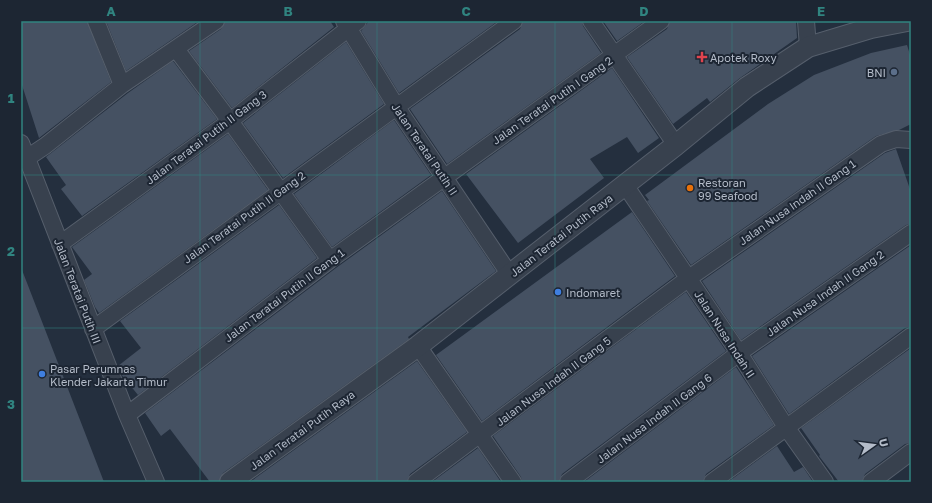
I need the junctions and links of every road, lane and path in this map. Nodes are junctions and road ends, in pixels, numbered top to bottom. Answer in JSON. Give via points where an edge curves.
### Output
{"nodes":[{"id":1,"x":96,"y":21,"type":"edge"},
{"id":2,"x":216,"y":21,"type":"edge"},
{"id":3,"x":514,"y":21,"type":"edge"},
{"id":4,"x":591,"y":21,"type":"edge"},
{"id":5,"x":661,"y":21,"type":"edge"},
{"id":6,"x":806,"y":21,"type":"edge"},
{"id":7,"x":907,"y":21,"type":"edge"},
{"id":8,"x":350,"y":23,"type":"edge"},
{"id":9,"x":199,"y":26,"type":"edge"},
{"id":10,"x":808,"y":47,"type":"junction"},
{"id":11,"x":176,"y":49,"type":"junction"},
{"id":12,"x":615,"y":55,"type":"junction"},
{"id":13,"x":122,"y":85,"type":"junction"},
{"id":14,"x":396,"y":106,"type":"junction"},
{"id":15,"x":230,"y":121,"type":"junction"},
{"id":16,"x":911,"y":140,"type":"edge"},
{"id":17,"x":21,"y":143,"type":"edge"},
{"id":18,"x":676,"y":146,"type":"junction"},
{"id":19,"x":27,"y":158,"type":"junction"},
{"id":20,"x":443,"y":177,"type":"junction"},
{"id":21,"x":625,"y":185,"type":"junction"},
{"id":22,"x":280,"y":191,"type":"junction"},
{"id":23,"x":911,"y":233,"type":"edge"},
{"id":24,"x":60,"y":244,"type":"junction"},
{"id":25,"x":330,"y":260,"type":"junction"},
{"id":26,"x":510,"y":275,"type":"junction"},
{"id":27,"x":689,"y":278,"type":"junction"},
{"id":28,"x":93,"y":329,"type":"junction"},
{"id":29,"x":911,"y":336,"type":"edge"},
{"id":30,"x":418,"y":346,"type":"junction"},
{"id":31,"x":739,"y":353,"type":"junction"},
{"id":32,"x":127,"y":415,"type":"junction"},
{"id":33,"x":786,"y":427,"type":"junction"},
{"id":34,"x":480,"y":435,"type":"junction"},
{"id":35,"x":911,"y":452,"type":"edge"},
{"id":36,"x":156,"y":482,"type":"edge"},
{"id":37,"x":230,"y":482,"type":"edge"},
{"id":38,"x":416,"y":482,"type":"edge"},
{"id":39,"x":513,"y":482,"type":"edge"},
{"id":40,"x":568,"y":482,"type":"edge"},
{"id":41,"x":712,"y":482,"type":"edge"},
{"id":42,"x":825,"y":482,"type":"edge"},
{"id":43,"x":871,"y":482,"type":"edge"}],
"edges":[{"from":1,"to":13,"type":"street"},
{"from":2,"to":9,"type":"street"},
{"from":3,"to":14,"type":"street","name":"Jalan Teratai Putih II Gang 2"},
{"from":4,"to":12,"type":"street"},
{"from":5,"to":12,"type":"street","name":"Jalan Teratai Putih I Gang 2"},
{"from":6,"to":10,"type":"street"},
{"from":7,"to":10,"type":"street","name":"Jalan Teratai Putih Raya","via":[[870,28]]},
{"from":8,"to":14,"type":"street","name":"Jalan Teratai Putih II"},
{"from":8,"to":15,"type":"street","name":"Jalan Teratai Putih II Gang 3"},
{"from":9,"to":11,"type":"street"},
{"from":10,"to":18,"type":"street","name":"Jalan Teratai Putih Raya","via":[[747,87]]},
{"from":11,"to":13,"type":"street"},
{"from":11,"to":15,"type":"street"},
{"from":12,"to":18,"type":"street"},
{"from":12,"to":20,"type":"street","name":"Jalan Teratai Putih I Gang 2"},
{"from":13,"to":19,"type":"street"},
{"from":14,"to":20,"type":"street","name":"Jalan Teratai Putih II"},
{"from":14,"to":22,"type":"street","name":"Jalan Teratai Putih II Gang 2"},
{"from":15,"to":22,"type":"street"},
{"from":15,"to":24,"type":"street","name":"Jalan Teratai Putih II Gang 3"},
{"from":16,"to":27,"type":"street","name":"Jalan Nusa Indah II Gang 1","via":[[896,139],[881,144]]},
{"from":17,"to":19,"type":"street","name":"Jalan Teratai Putih III"},
{"from":18,"to":21,"type":"street","name":"Jalan Teratai Putih Raya"},
{"from":19,"to":24,"type":"street","name":"Jalan Teratai Putih III"},
{"from":20,"to":25,"type":"street","name":"Jalan Teratai Putih II Gang 1"},
{"from":20,"to":26,"type":"street","name":"Jalan Teratai Putih II"},
{"from":21,"to":26,"type":"street","name":"Jalan Teratai Putih Raya"},
{"from":21,"to":27,"type":"street","name":"Jalan Nusa Indah II"},
{"from":22,"to":25,"type":"street"},
{"from":22,"to":28,"type":"street","name":"Jalan Teratai Putih II Gang 2"},
{"from":23,"to":31,"type":"street","name":"Jalan Nusa Indah II Gang 2"},
{"from":24,"to":28,"type":"street","name":"Jalan Teratai Putih III"},
{"from":25,"to":32,"type":"street","name":"Jalan Teratai Putih II Gang 1"},
{"from":26,"to":30,"type":"street","name":"Jalan Teratai Putih Raya"},
{"from":27,"to":31,"type":"street","name":"Jalan Nusa Indah II"},
{"from":27,"to":34,"type":"street","name":"Jalan Nusa Indah II Gang 5"},
{"from":28,"to":32,"type":"street","name":"Jalan Teratai Putih III"},
{"from":29,"to":33,"type":"street"},
{"from":30,"to":34,"type":"street"},
{"from":30,"to":37,"type":"street","name":"Jalan Teratai Putih Raya"},
{"from":31,"to":33,"type":"street","name":"Jalan Nusa Indah II"},
{"from":31,"to":40,"type":"street","name":"Jalan Nusa Indah II Gang 6"},
{"from":32,"to":36,"type":"street","name":"Jalan Teratai Putih III"},
{"from":33,"to":41,"type":"street"},
{"from":33,"to":42,"type":"street","name":"Jalan Nusa Indah II"},
{"from":34,"to":38,"type":"street","name":"Jalan Nusa Indah II Gang 5"},
{"from":34,"to":39,"type":"street"},
{"from":35,"to":43,"type":"street"}]}
